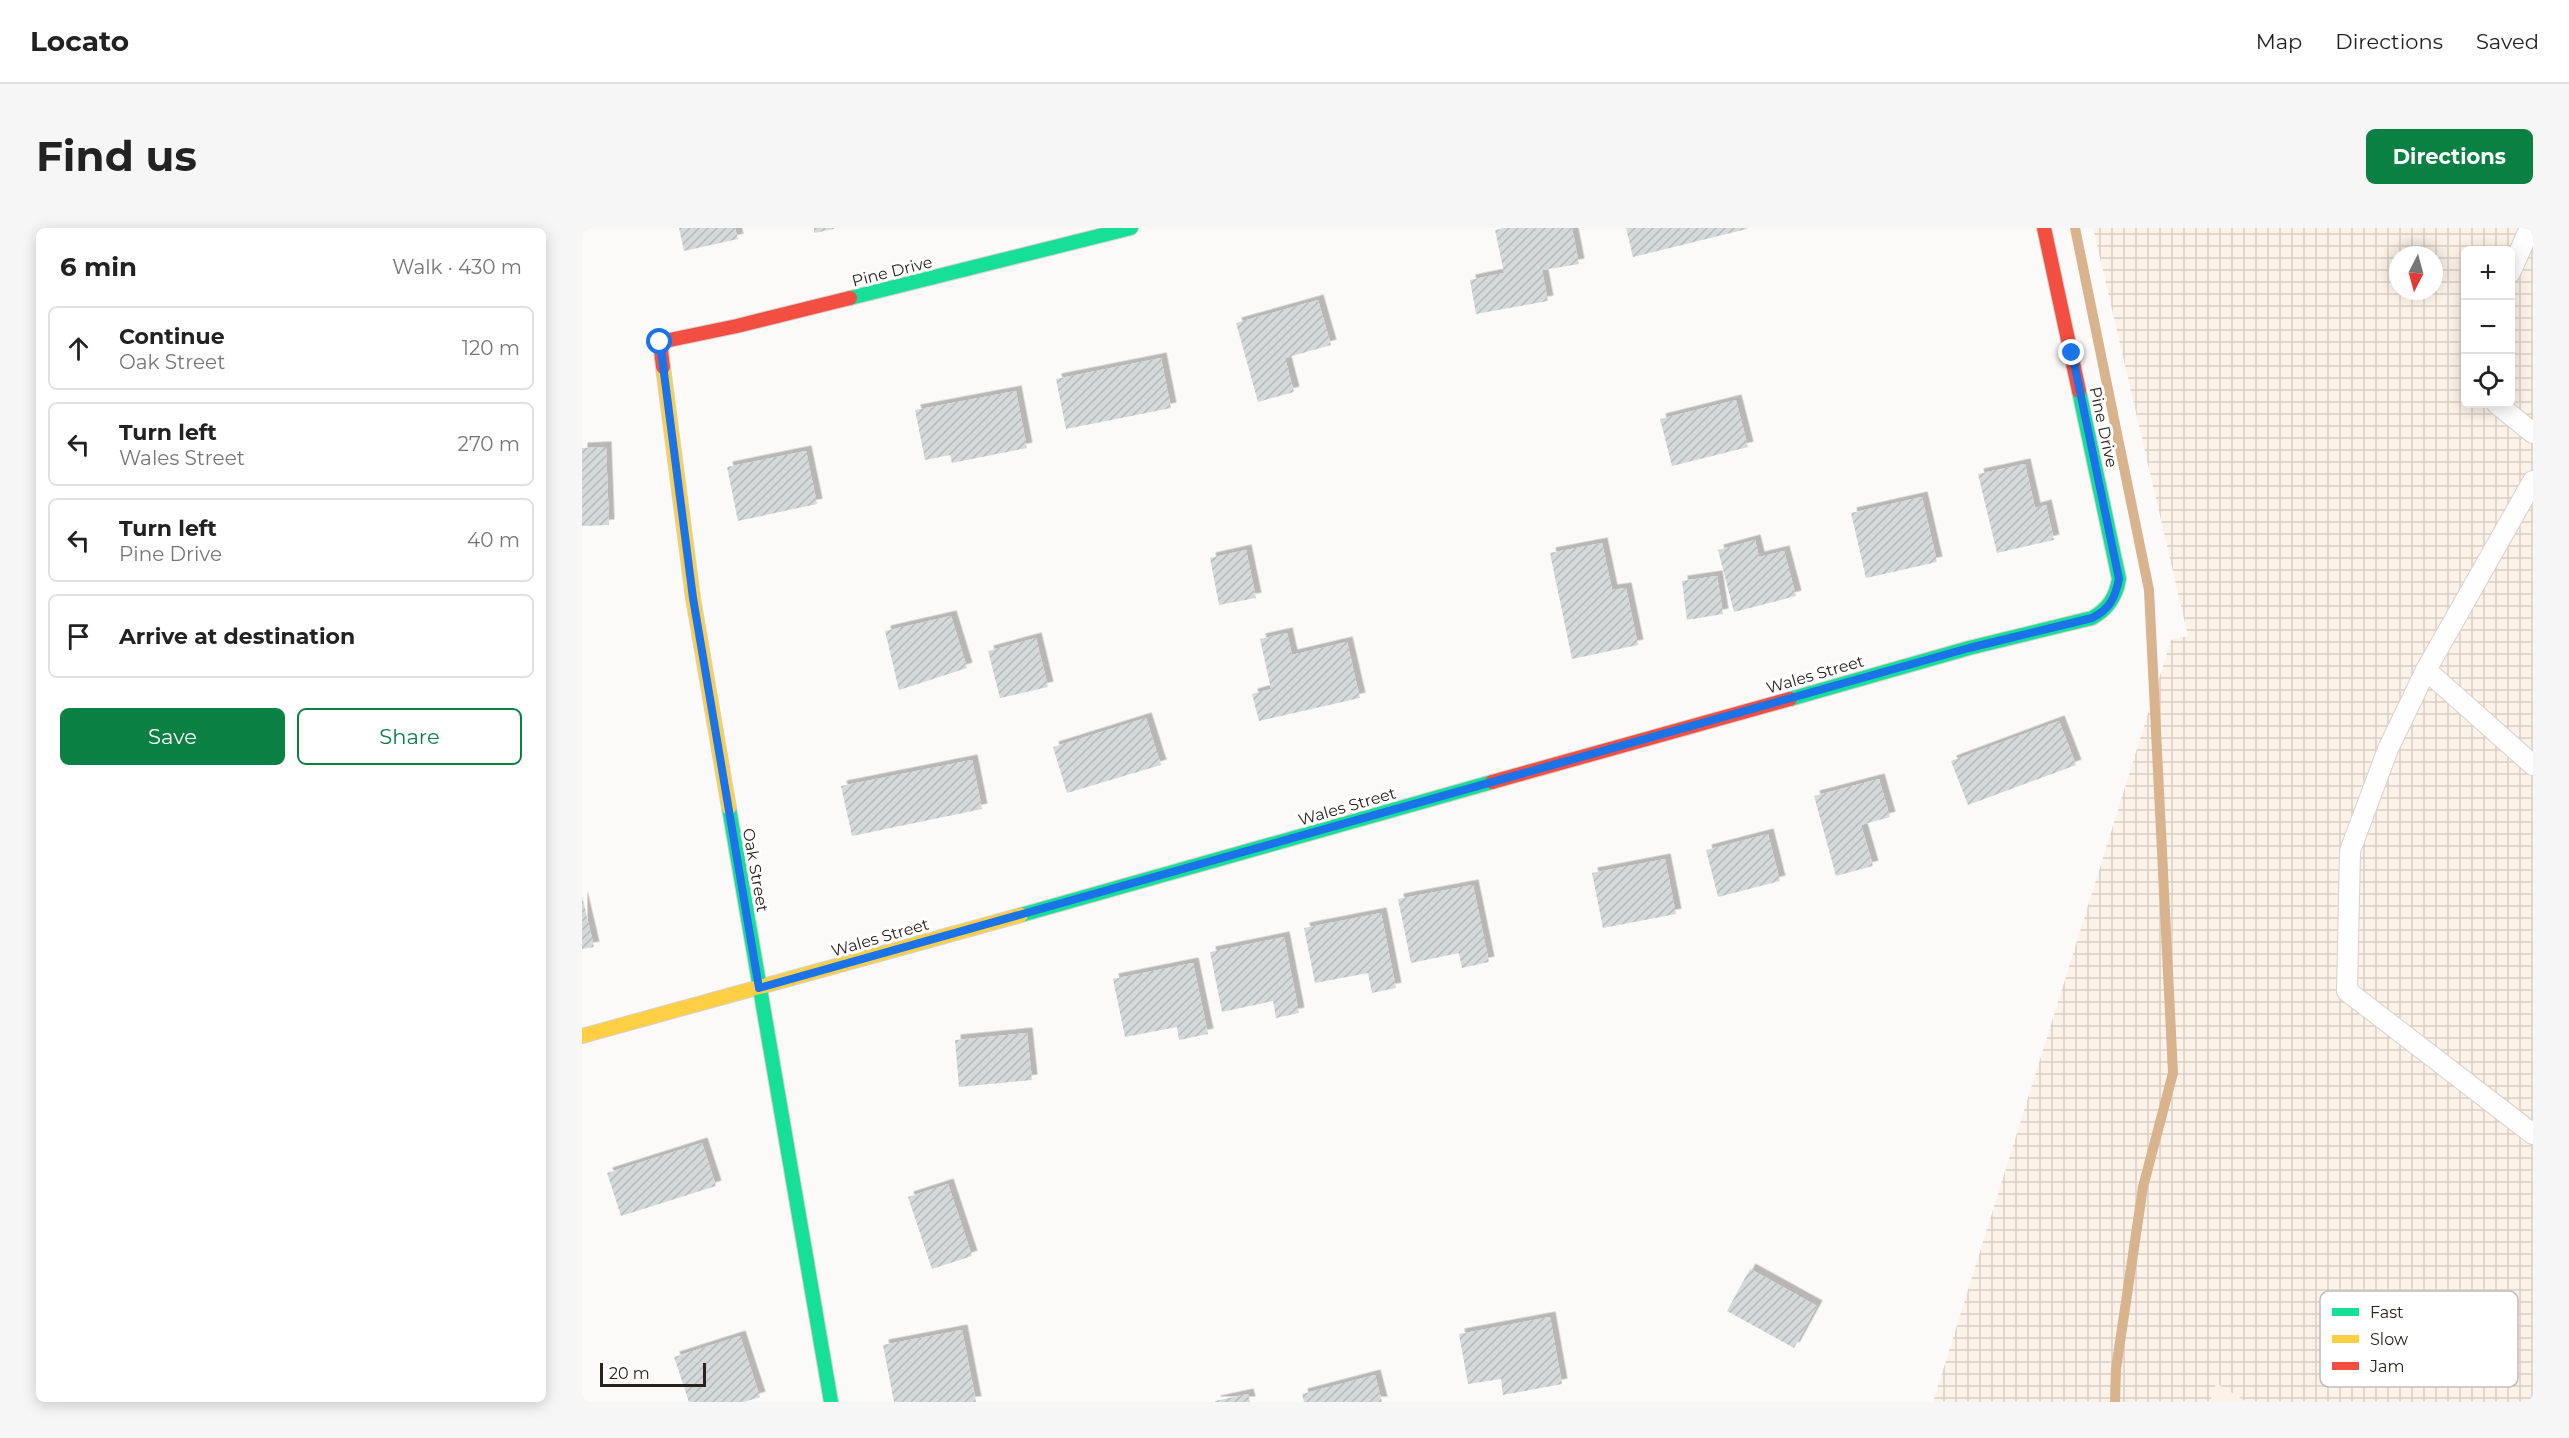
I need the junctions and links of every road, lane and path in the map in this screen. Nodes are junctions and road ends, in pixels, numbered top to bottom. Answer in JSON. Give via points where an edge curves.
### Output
{"nodes":[{"id":1,"x":1131,"y":228,"type":"edge"},
{"id":2,"x":2044,"y":228,"type":"edge"},
{"id":3,"x":2530,"y":228,"type":"edge"},
{"id":4,"x":2515,"y":264,"type":"edge"},
{"id":5,"x":660,"y":342,"type":"joint"},
{"id":6,"x":2502,"y":408,"type":"edge"},
{"id":7,"x":2533,"y":433,"type":"edge"},
{"id":8,"x":2533,"y":481,"type":"edge"},
{"id":9,"x":2115,"y":598,"type":"joint"},
{"id":10,"x":2426,"y":670,"type":"junction"},
{"id":11,"x":2533,"y":765,"type":"edge"},
{"id":12,"x":759,"y":988,"type":"junction"},
{"id":13,"x":582,"y":1036,"type":"edge"},
{"id":14,"x":2533,"y":1134,"type":"edge"},
{"id":15,"x":831,"y":1402,"type":"edge"}],
"edges":[{"from":1,"to":5,"type":"street","name":"Pine Drive"},
{"from":2,"to":9,"type":"street","name":"Pine Drive","via":[[2119,579]]},
{"from":3,"to":4,"type":"lane"},
{"from":5,"to":12,"type":"street","name":"Oak Street","via":[[693,598]]},
{"from":6,"to":7,"type":"lane"},
{"from":8,"to":10,"type":"lane"},
{"from":9,"to":12,"type":"street","name":"Wales Street","via":[[2103,613],[2092,618],[1969,648]]},
{"from":10,"to":11,"type":"lane"},
{"from":10,"to":14,"type":"lane","via":[[2388,749],[2350,850],[2347,991]]},
{"from":12,"to":13,"type":"street","name":"Wales Street"},
{"from":12,"to":15,"type":"street","name":"Oak Street"}]}
